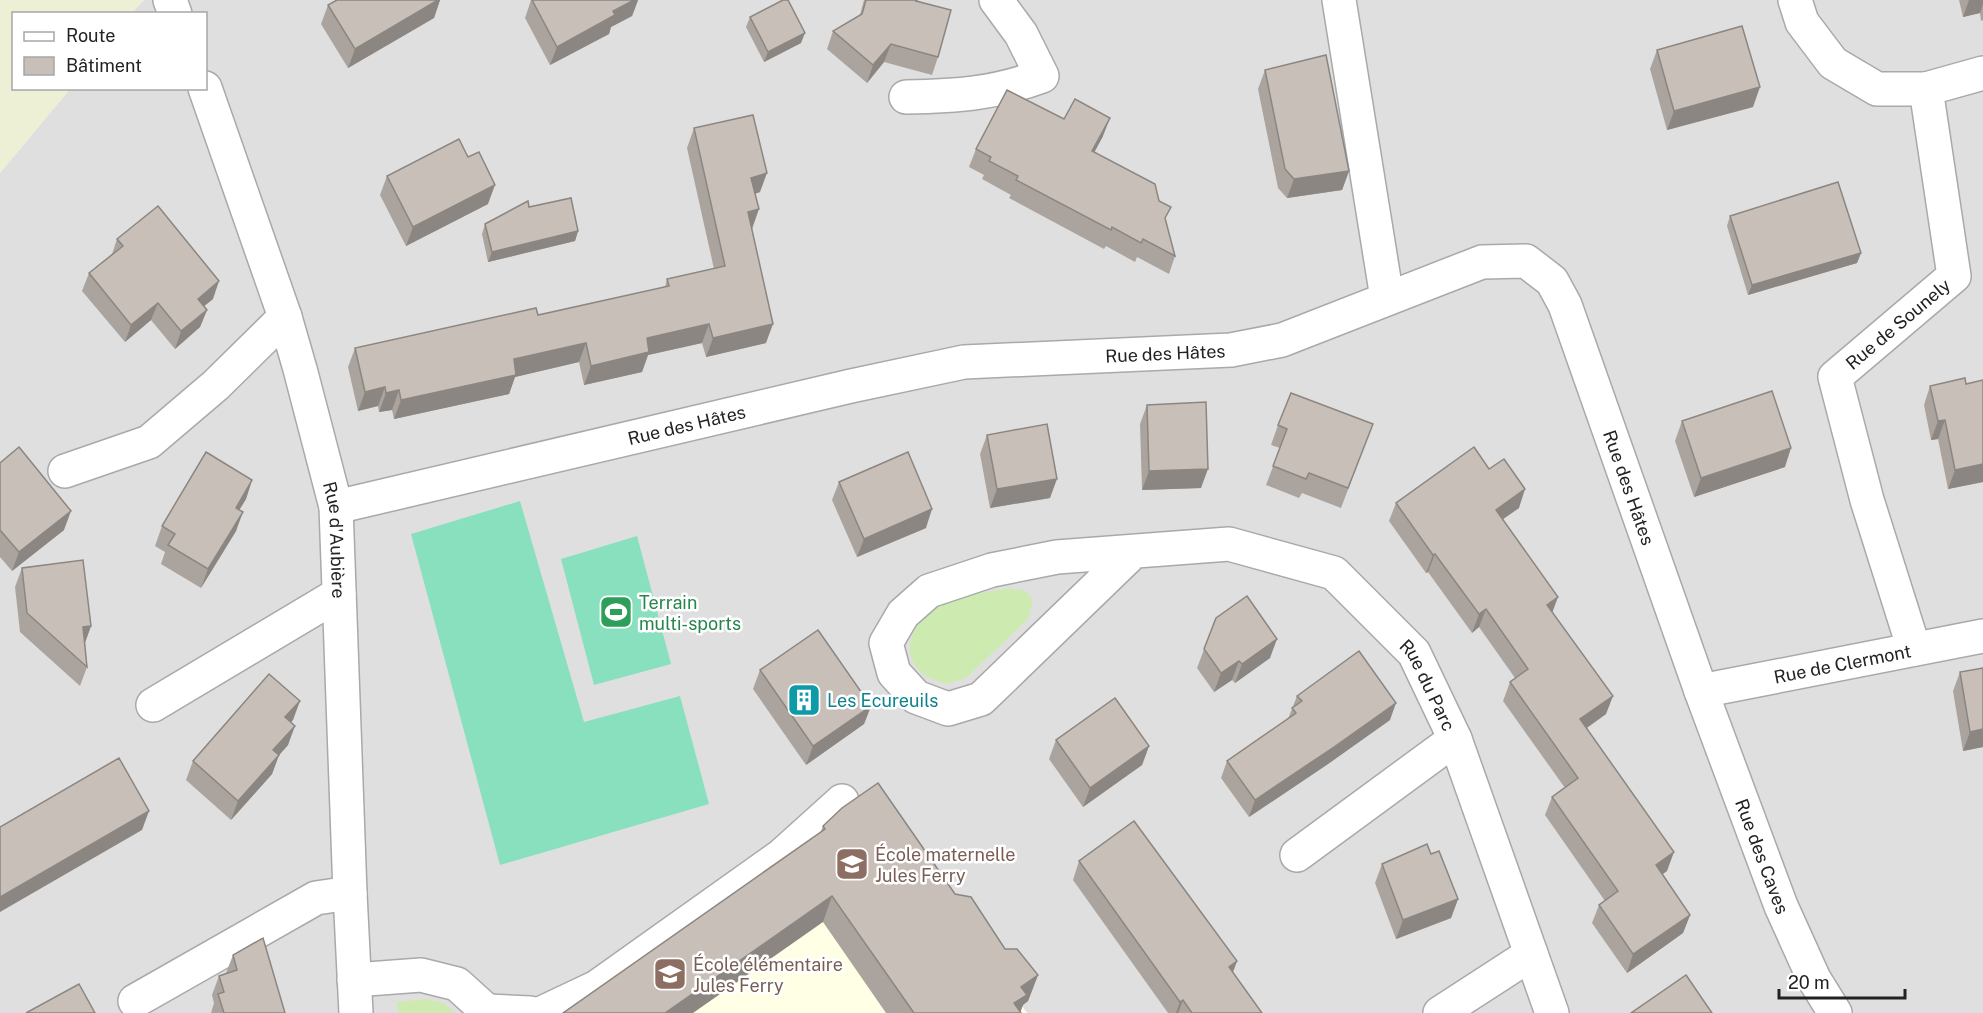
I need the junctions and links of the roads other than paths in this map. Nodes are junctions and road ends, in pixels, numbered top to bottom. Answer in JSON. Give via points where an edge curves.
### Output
{"nodes":[{"id":1,"x":996,"y":0,"type":"edge"},
{"id":2,"x":1339,"y":0,"type":"edge"},
{"id":3,"x":1795,"y":0,"type":"edge"},
{"id":4,"x":1983,"y":73,"type":"edge"},
{"id":5,"x":1926,"y":89,"type":"junction"},
{"id":6,"x":206,"y":90,"type":"edge"},
{"id":7,"x":906,"y":97,"type":"dead end"},
{"id":8,"x":1387,"y":298,"type":"junction"},
{"id":9,"x":285,"y":317,"type":"junction"},
{"id":10,"x":65,"y":471,"type":"dead end"},
{"id":11,"x":336,"y":507,"type":"junction"},
{"id":12,"x":1133,"y":552,"type":"junction"},
{"id":13,"x":339,"y":594,"type":"junction"},
{"id":14,"x":1983,"y":636,"type":"edge"},
{"id":15,"x":1914,"y":649,"type":"junction"},
{"id":16,"x":1701,"y":692,"type":"junction"},
{"id":17,"x":153,"y":705,"type":"dead end"},
{"id":18,"x":1455,"y":739,"type":"junction"},
{"id":19,"x":842,"y":801,"type":"dead end"},
{"id":20,"x":1297,"y":855,"type":"dead end"},
{"id":21,"x":350,"y":893,"type":"junction"},
{"id":22,"x":1531,"y":954,"type":"junction"},
{"id":23,"x":354,"y":980,"type":"junction"},
{"id":24,"x":135,"y":1001,"type":"dead end"},
{"id":25,"x":488,"y":1012,"type":"edge"},
{"id":26,"x":356,"y":1013,"type":"edge"},
{"id":27,"x":530,"y":1013,"type":"edge"},
{"id":28,"x":542,"y":1013,"type":"edge"},
{"id":29,"x":1440,"y":1013,"type":"edge"},
{"id":30,"x":1552,"y":1013,"type":"edge"},
{"id":31,"x":1835,"y":1013,"type":"edge"}],
"edges":[{"from":1,"to":7,"type":"street","via":[[1021,34],[1042,76],[982,93]]},
{"from":2,"to":8,"type":"street"},
{"from":3,"to":5,"type":"street","via":[[1802,22],[1833,63],[1877,89]]},
{"from":4,"to":5,"type":"street"},
{"from":5,"to":15,"type":"street","name":"Rue de Sounely","via":[[1954,276],[1835,377],[1867,500]]},
{"from":6,"to":9,"type":"street","name":"Rue d'Aubière"},
{"from":8,"to":11,"type":"street","name":"Rue des Hâtes","via":[[1282,340],[1231,350],[964,362]]},
{"from":8,"to":16,"type":"street","name":"Rue des Hâtes","via":[[1482,261],[1526,261],[1552,281],[1565,305]]},
{"from":9,"to":10,"type":"street","via":[[216,385],[149,442]]},
{"from":9,"to":11,"type":"street","name":"Rue d'Aubière"},
{"from":11,"to":13,"type":"street","name":"Rue d'Aubière"},
{"from":12,"to":12,"type":"street","name":"Rue du Parc","via":[[1057,557],[992,570],[929,591],[903,615],[886,643],[894,673],[916,697],[948,709],[981,699]]},
{"from":12,"to":18,"type":"street","name":"Rue du Parc","via":[[1229,544],[1334,573],[1414,653]]},
{"from":13,"to":17,"type":"street"},
{"from":13,"to":21,"type":"street","name":"Rue d'Aubière"},
{"from":14,"to":15,"type":"street","name":"Rue de Clermont"},
{"from":15,"to":16,"type":"street","name":"Rue de Clermont"},
{"from":16,"to":31,"type":"street","name":"Rue des Caves","via":[[1780,906],[1814,979]]},
{"from":18,"to":20,"type":"street"},
{"from":18,"to":22,"type":"street","name":"Rue du Parc"},
{"from":19,"to":28,"type":"street","via":[[781,856],[607,981]]},
{"from":21,"to":23,"type":"street","name":"Rue d'Aubière"},
{"from":21,"to":24,"type":"street","via":[[315,898]]},
{"from":22,"to":29,"type":"street"},
{"from":22,"to":30,"type":"street","name":"Rue du Parc"},
{"from":23,"to":25,"type":"street","via":[[421,975],[457,984]]},
{"from":23,"to":26,"type":"street","name":"Rue d'Aubière"},
{"from":25,"to":27,"type":"street"}]}
